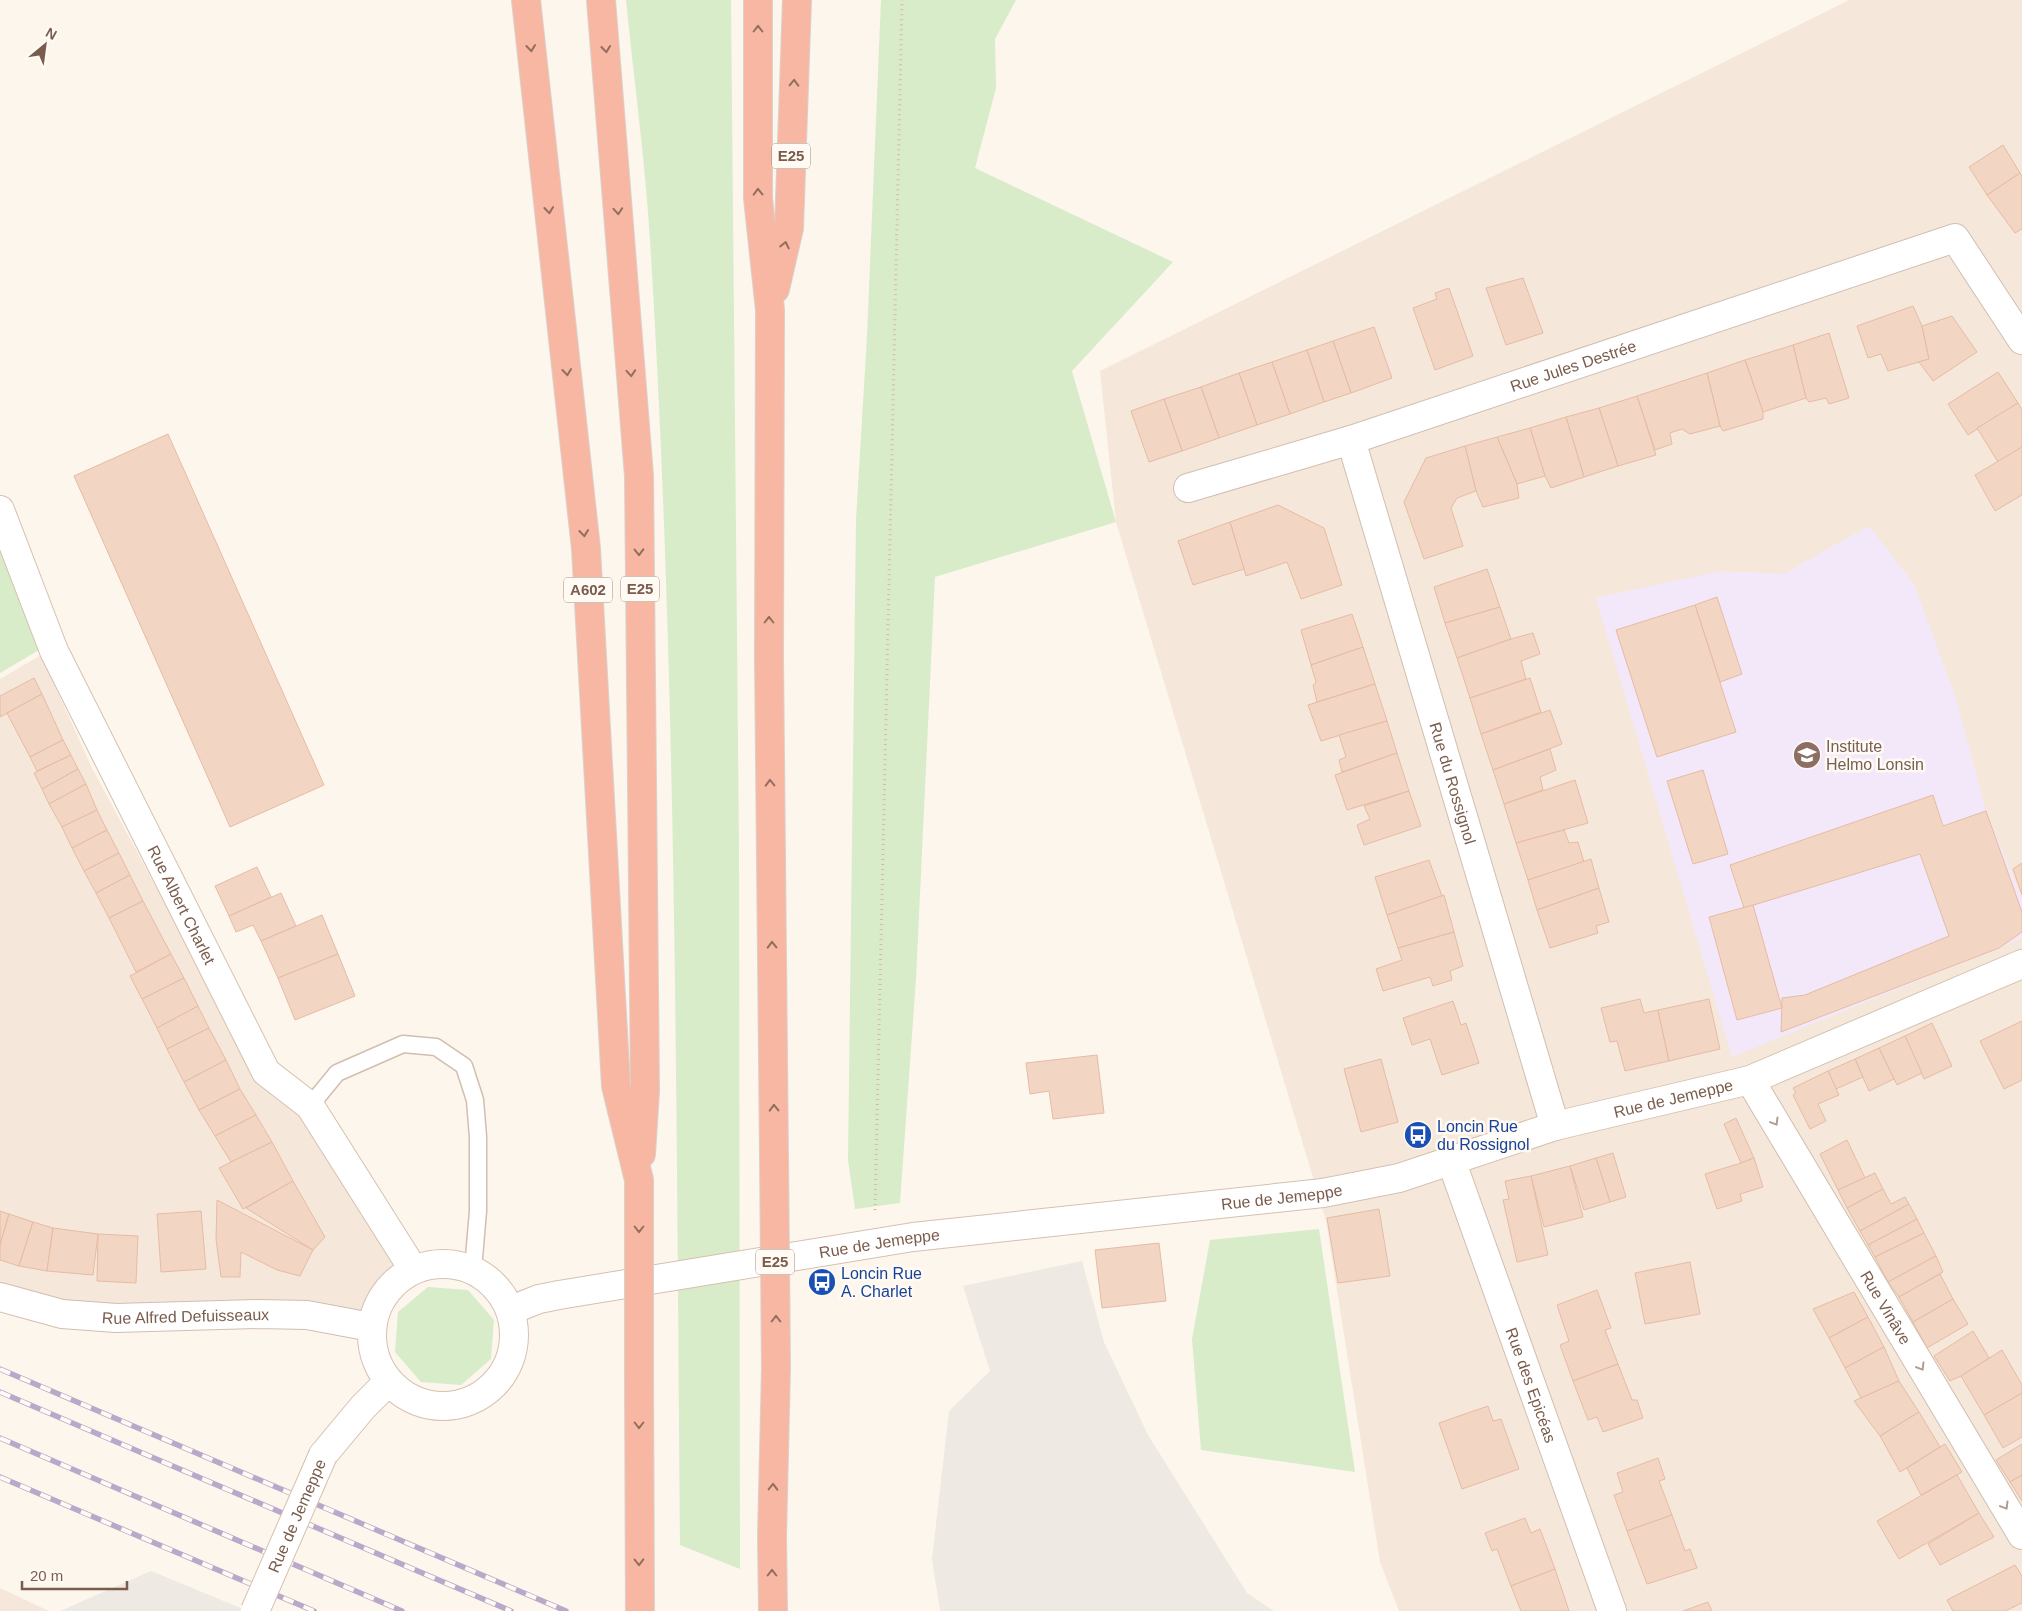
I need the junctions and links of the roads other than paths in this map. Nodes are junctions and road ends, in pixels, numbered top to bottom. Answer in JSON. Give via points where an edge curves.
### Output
{"nodes":[{"id":1,"x":526,"y":0,"type":"edge"},
{"id":2,"x":601,"y":0,"type":"edge"},
{"id":3,"x":758,"y":0,"type":"edge"},
{"id":4,"x":797,"y":0,"type":"edge"},
{"id":5,"x":770,"y":310,"type":"junction"},
{"id":6,"x":2022,"y":340,"type":"edge"},
{"id":7,"x":1350,"y":440,"type":"junction"},
{"id":8,"x":1188,"y":488,"type":"dead end"},
{"id":9,"x":0,"y":510,"type":"edge"},
{"id":10,"x":2022,"y":964,"type":"edge"},
{"id":11,"x":1750,"y":1080,"type":"junction"},
{"id":12,"x":310,"y":1106,"type":"junction"},
{"id":13,"x":1555,"y":1126,"type":"junction"},
{"id":14,"x":1451,"y":1160,"type":"junction"},
{"id":15,"x":639,"y":1180,"type":"junction"},
{"id":16,"x":412,"y":1269,"type":"junction"},
{"id":17,"x":473,"y":1269,"type":"junction"},
{"id":18,"x":0,"y":1297,"type":"edge"},
{"id":19,"x":511,"y":1310,"type":"junction"},
{"id":20,"x":371,"y":1328,"type":"junction"},
{"id":21,"x":388,"y":1382,"type":"junction"},
{"id":22,"x":2022,"y":1535,"type":"edge"},
{"id":23,"x":255,"y":1611,"type":"edge"},
{"id":24,"x":640,"y":1611,"type":"edge"},
{"id":25,"x":773,"y":1611,"type":"edge"},
{"id":26,"x":1612,"y":1611,"type":"edge"}],
"edges":[{"from":1,"to":15,"type":"highway","number":"A602","one_way":true,"via":[[586,549],[616,1086]]},
{"from":2,"to":15,"type":"highway","number":"E25","one_way":true,"via":[[639,476],[645,1091]]},
{"from":5,"to":3,"type":"highway","one_way":true,"via":[[758,198]]},
{"from":5,"to":4,"type":"highway","number":"E25","one_way":true,"via":[[789,228]]},
{"from":25,"to":5,"type":"highway","number":"E25","one_way":true,"bridge":true,"via":[[776,1368],[769,658]]},
{"from":6,"to":7,"type":"street","name":"Rue Jules Destrée","via":[[1955,238]]},
{"from":7,"to":8,"type":"street","name":"Rue Jules Destrée"},
{"from":7,"to":13,"type":"street","name":"Rue du Rossignol"},
{"from":9,"to":12,"type":"street","name":"Rue Albert Charlet","via":[[54,651],[266,1072]]},
{"from":10,"to":11,"type":"street","name":"Rue de Jemeppe"},
{"from":11,"to":13,"type":"street","name":"Rue de Jemeppe"},
{"from":11,"to":22,"type":"street","name":"Rue Vinâve","one_way":true},
{"from":12,"to":16,"type":"street","name":"Rue Albert Charlet"},
{"from":12,"to":17,"type":"lane","via":[[337,1073],[403,1044],[436,1047],[464,1066],[476,1100],[478,1137],[478,1211]]},
{"from":13,"to":14,"type":"street","name":"Rue de Jemeppe"},
{"from":14,"to":19,"type":"street","name":"Rue de Jemeppe","via":[[1399,1178],[1323,1193],[923,1236],[545,1298]]},
{"from":14,"to":26,"type":"street","name":"Rue des Epicéas"},
{"from":15,"to":24,"type":"highway","number":"E25","one_way":true,"bridge":true},
{"from":16,"to":17,"type":"street","via":[[443,1262]]},
{"from":16,"to":20,"type":"street","via":[[384,1293]]},
{"from":17,"to":19,"type":"street","via":[[496,1286]]},
{"from":18,"to":20,"type":"street","name":"Rue Alfred Defuisseaux","via":[[62,1314],[107,1318],[307,1315]]},
{"from":19,"to":21,"type":"street","via":[[514,1350],[496,1385],[461,1405],[422,1404]]},
{"from":20,"to":21,"type":"street","via":[[374,1357]]},
{"from":21,"to":23,"type":"street","name":"Rue de Jemeppe","bridge":true,"via":[[323,1456]]}]}
